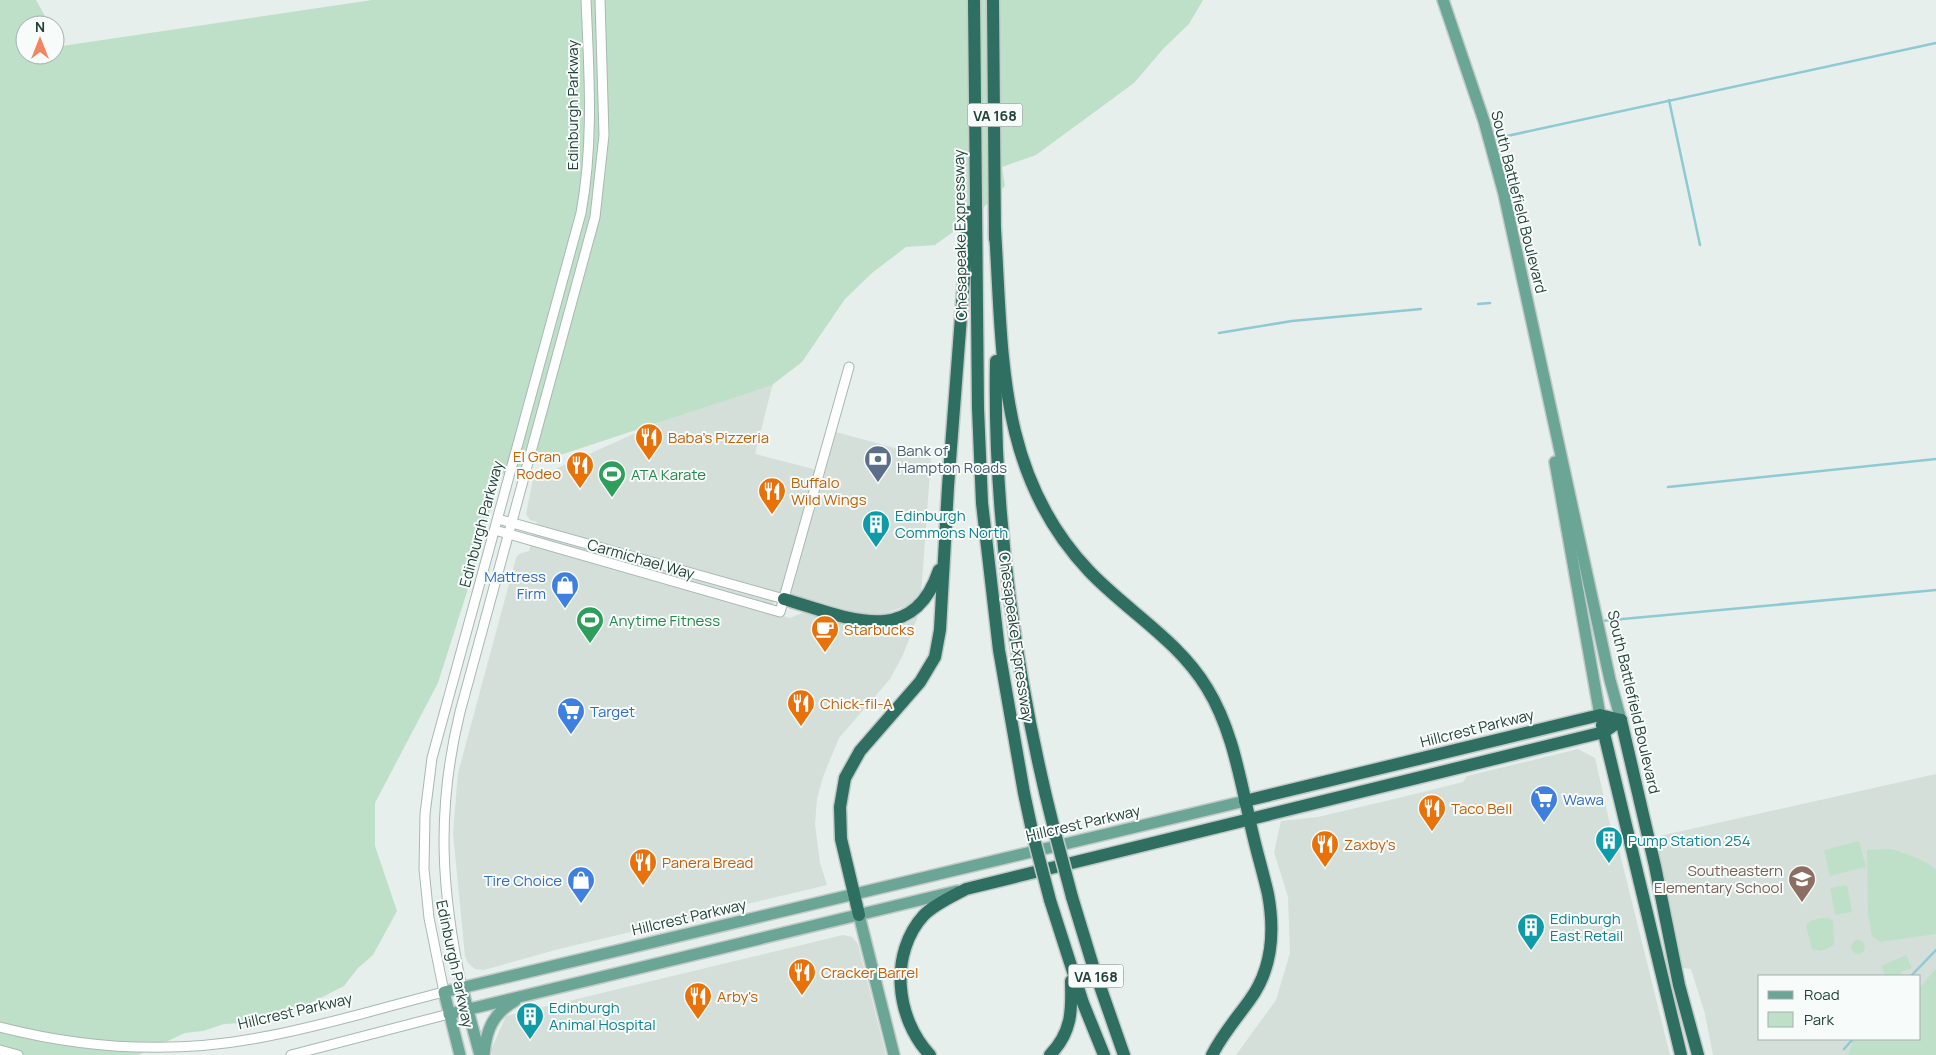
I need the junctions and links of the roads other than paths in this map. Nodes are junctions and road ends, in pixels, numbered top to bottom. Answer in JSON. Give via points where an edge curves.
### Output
{"nodes":[{"id":1,"x":586,"y":0,"type":"edge"},
{"id":2,"x":600,"y":0,"type":"edge"},
{"id":3,"x":974,"y":0,"type":"edge"},
{"id":4,"x":993,"y":0,"type":"edge"},
{"id":5,"x":1443,"y":0,"type":"edge"},
{"id":6,"x":975,"y":127,"type":"junction"},
{"id":7,"x":995,"y":230,"type":"junction"},
{"id":8,"x":1538,"y":357,"type":"junction"},
{"id":9,"x":849,"y":367,"type":"dead end"},
{"id":10,"x":498,"y":519,"type":"junction"},
{"id":11,"x":512,"y":522,"type":"junction"},
{"id":12,"x":495,"y":530,"type":"junction"},
{"id":13,"x":509,"y":534,"type":"junction"},
{"id":14,"x":944,"y":556,"type":"junction"},
{"id":15,"x":784,"y":599,"type":"junction"},
{"id":16,"x":1600,"y":715,"type":"junction"},
{"id":17,"x":1621,"y":720,"type":"junction"},
{"id":18,"x":1604,"y":732,"type":"junction"},
{"id":19,"x":1245,"y":801,"type":"junction"},
{"id":20,"x":1249,"y":820,"type":"junction"},
{"id":21,"x":966,"y":888,"type":"junction"},
{"id":22,"x":854,"y":895,"type":"junction"},
{"id":23,"x":858,"y":914,"type":"junction"},
{"id":24,"x":1060,"y":938,"type":"junction"},
{"id":25,"x":462,"y":988,"type":"junction"},
{"id":26,"x":444,"y":992,"type":"junction"},
{"id":27,"x":538,"y":992,"type":"junction"},
{"id":28,"x":467,"y":1009,"type":"junction"},
{"id":29,"x":449,"y":1014,"type":"junction"},
{"id":30,"x":0,"y":1027,"type":"edge"},
{"id":31,"x":0,"y":1050,"type":"edge"},
{"id":32,"x":18,"y":1055,"type":"edge"},
{"id":33,"x":291,"y":1055,"type":"edge"},
{"id":34,"x":460,"y":1055,"type":"edge"},
{"id":35,"x":480,"y":1055,"type":"edge"},
{"id":36,"x":484,"y":1055,"type":"edge"},
{"id":37,"x":894,"y":1055,"type":"edge"},
{"id":38,"x":930,"y":1055,"type":"edge"},
{"id":39,"x":1050,"y":1055,"type":"edge"},
{"id":40,"x":1104,"y":1055,"type":"edge"},
{"id":41,"x":1124,"y":1055,"type":"edge"},
{"id":42,"x":1212,"y":1055,"type":"edge"},
{"id":43,"x":1681,"y":1055,"type":"edge"},
{"id":44,"x":1698,"y":1055,"type":"edge"}],
"edges":[{"from":1,"to":10,"type":"street","name":"Edinburgh Parkway","via":[[590,130],[584,199]]},
{"from":2,"to":11,"type":"street","name":"Edinburgh Parkway","via":[[604,135],[596,210]]},
{"from":3,"to":6,"type":"highway","name":"Chesapeake Expressway","number":"VA 168"},
{"from":4,"to":7,"type":"highway","name":"Chesapeake Expressway","number":"VA 168"},
{"from":5,"to":8,"type":"main road","name":"South Battlefield Boulevard","via":[[1492,148]]},
{"from":6,"to":14,"type":"highway"},
{"from":6,"to":24,"type":"highway","name":"Chesapeake Expressway","number":"VA 168","bridge":true,"via":[[982,503],[1000,659],[1024,793]]},
{"from":7,"to":19,"type":"highway","via":[[1009,414],[1031,483],[1078,559],[1178,651],[1207,687],[1228,731]]},
{"from":7,"to":41,"type":"highway","name":"Chesapeake Expressway","number":"VA 168","bridge":true,"via":[[996,392],[1004,528],[1020,663],[1032,730],[1072,897]]},
{"from":8,"to":16,"type":"main road","name":"South Battlefield Boulevard"},
{"from":8,"to":17,"type":"main road","name":"South Battlefield Boulevard"},
{"from":9,"to":15,"type":"street"},
{"from":10,"to":11,"type":"street","name":"Carmichael Way"},
{"from":10,"to":12,"type":"street","name":"Edinburgh Parkway"},
{"from":11,"to":13,"type":"street","name":"Edinburgh Parkway"},
{"from":11,"to":15,"type":"street","name":"Carmichael Way"},
{"from":12,"to":13,"type":"street","name":"Carmichael Way"},
{"from":12,"to":26,"type":"street","name":"Edinburgh Parkway","via":[[438,731],[427,792],[426,890]]},
{"from":13,"to":15,"type":"street","name":"Carmichael Way","via":[[780,612]]},
{"from":13,"to":25,"type":"street","name":"Edinburgh Parkway","via":[[456,726],[445,808],[444,887]]},
{"from":14,"to":15,"type":"highway","via":[[934,587],[922,604],[907,616],[884,622],[860,621]]},
{"from":14,"to":22,"type":"highway","via":[[940,630],[935,657],[920,682],[860,751],[844,785],[840,807],[841,839]]},
{"from":16,"to":17,"type":"highway","name":"Hillcrest Parkway"},
{"from":16,"to":18,"type":"highway","name":"South Battlefield Boulevard"},
{"from":16,"to":19,"type":"highway","name":"Hillcrest Parkway"},
{"from":17,"to":18,"type":"highway"},
{"from":17,"to":44,"type":"highway","name":"South Battlefield Boulevard","via":[[1656,866],[1679,985]]},
{"from":18,"to":20,"type":"highway"},
{"from":18,"to":43,"type":"highway","name":"South Battlefield Boulevard"},
{"from":19,"to":20,"type":"highway"},
{"from":19,"to":22,"type":"main road","name":"Hillcrest Parkway"},
{"from":20,"to":21,"type":"highway"},
{"from":20,"to":42,"type":"highway","via":[[1272,914],[1271,952],[1262,981]]},
{"from":21,"to":23,"type":"main road"},
{"from":21,"to":38,"type":"highway","via":[[926,914],[906,942],[901,961],[908,1020]]},
{"from":22,"to":23,"type":"highway"},
{"from":22,"to":25,"type":"main road","name":"Hillcrest Parkway"},
{"from":23,"to":27,"type":"main road"},
{"from":23,"to":37,"type":"main road"},
{"from":24,"to":39,"type":"highway","via":[[1071,978],[1072,1013],[1061,1042]]},
{"from":24,"to":40,"type":"highway","name":"Chesapeake Expressway","number":"VA 168"},
{"from":25,"to":26,"type":"main road","name":"Hillcrest Parkway"},
{"from":25,"to":28,"type":"main road","name":"Edinburgh Parkway"},
{"from":26,"to":29,"type":"main road","name":"Edinburgh Parkway"},
{"from":26,"to":30,"type":"street","name":"Hillcrest Parkway","via":[[291,1032],[228,1043],[112,1046],[40,1037]]},
{"from":27,"to":28,"type":"main road"},
{"from":27,"to":36,"type":"main road","via":[[513,1002],[497,1014],[487,1030]]},
{"from":28,"to":29,"type":"main road"},
{"from":28,"to":35,"type":"main road","name":"Edinburgh Parkway"},
{"from":29,"to":33,"type":"street"},
{"from":29,"to":34,"type":"main road","name":"Edinburgh Parkway"},
{"from":31,"to":32,"type":"street"}]}
